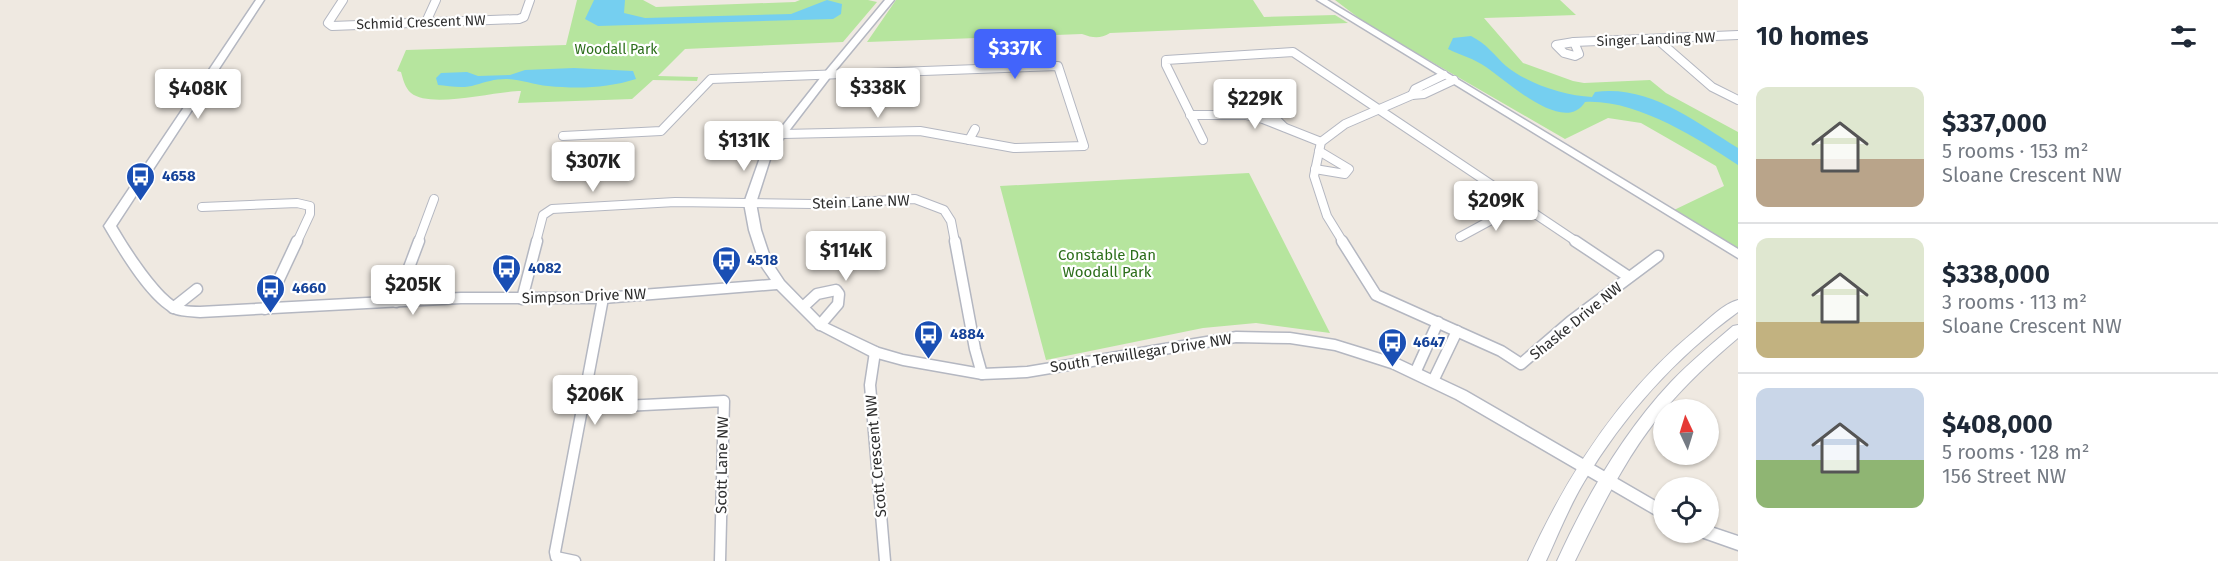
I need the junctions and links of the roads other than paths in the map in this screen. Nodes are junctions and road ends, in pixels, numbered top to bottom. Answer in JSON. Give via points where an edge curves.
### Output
{"nodes":[{"id":1,"x":260,"y":0,"type":"edge"},
{"id":2,"x":343,"y":0,"type":"edge"},
{"id":3,"x":436,"y":0,"type":"edge"},
{"id":4,"x":530,"y":0,"type":"edge"},
{"id":5,"x":890,"y":0,"type":"edge"},
{"id":6,"x":1321,"y":0,"type":"edge"},
{"id":7,"x":426,"y":22,"type":"junction"},
{"id":8,"x":1738,"y":36,"type":"edge"},
{"id":9,"x":1658,"y":40,"type":"junction"},
{"id":10,"x":1574,"y":42,"type":"dead end"},
{"id":11,"x":828,"y":74,"type":"junction"},
{"id":12,"x":1449,"y":78,"type":"junction"},
{"id":13,"x":1738,"y":100,"type":"edge"},
{"id":14,"x":1379,"y":110,"type":"junction"},
{"id":15,"x":1190,"y":115,"type":"junction"},
{"id":16,"x":975,"y":129,"type":"dead end"},
{"id":17,"x":783,"y":134,"type":"junction"},
{"id":18,"x":563,"y":136,"type":"dead end"},
{"id":19,"x":969,"y":140,"type":"junction"},
{"id":20,"x":1203,"y":140,"type":"dead end"},
{"id":21,"x":1320,"y":147,"type":"junction"},
{"id":22,"x":1315,"y":169,"type":"junction"},
{"id":23,"x":434,"y":199,"type":"dead end"},
{"id":24,"x":750,"y":203,"type":"junction"},
{"id":25,"x":1519,"y":205,"type":"junction"},
{"id":26,"x":202,"y":207,"type":"dead end"},
{"id":27,"x":1460,"y":237,"type":"dead end"},
{"id":28,"x":1738,"y":254,"type":"edge"},
{"id":29,"x":1658,"y":256,"type":"dead end"},
{"id":30,"x":1629,"y":277,"type":"junction"},
{"id":31,"x":780,"y":284,"type":"junction"},
{"id":32,"x":198,"y":289,"type":"dead end"},
{"id":33,"x":603,"y":298,"type":"junction"},
{"id":34,"x":522,"y":299,"type":"junction"},
{"id":35,"x":396,"y":302,"type":"junction"},
{"id":36,"x":1738,"y":305,"type":"edge"},
{"id":37,"x":803,"y":307,"type":"junction"},
{"id":38,"x":173,"y":308,"type":"junction"},
{"id":39,"x":265,"y":309,"type":"junction"},
{"id":40,"x":1438,"y":322,"type":"junction"},
{"id":41,"x":820,"y":325,"type":"junction"},
{"id":42,"x":1738,"y":330,"type":"edge"},
{"id":43,"x":1457,"y":331,"type":"junction"},
{"id":44,"x":875,"y":352,"type":"junction"},
{"id":45,"x":1415,"y":373,"type":"junction"},
{"id":46,"x":982,"y":374,"type":"junction"},
{"id":47,"x":1433,"y":381,"type":"junction"},
{"id":48,"x":584,"y":408,"type":"junction"},
{"id":49,"x":1584,"y":468,"type":"junction"},
{"id":50,"x":1607,"y":481,"type":"junction"},
{"id":51,"x":1653,"y":508,"type":"edge"},
{"id":52,"x":1719,"y":536,"type":"edge"},
{"id":53,"x":1738,"y":543,"type":"edge"},
{"id":54,"x":575,"y":561,"type":"edge"},
{"id":55,"x":720,"y":561,"type":"edge"},
{"id":56,"x":885,"y":561,"type":"edge"},
{"id":57,"x":1537,"y":561,"type":"edge"},
{"id":58,"x":1566,"y":561,"type":"edge"}],
"edges":[{"from":1,"to":38,"type":"street","via":[[111,226],[126,254]]},
{"from":2,"to":7,"type":"street","name":"Schmid Crescent NW","via":[[328,23],[332,26]]},
{"from":3,"to":7,"type":"street"},
{"from":4,"to":7,"type":"street","name":"Schmid Crescent NW","via":[[524,17],[519,19]]},
{"from":5,"to":11,"type":"street"},
{"from":6,"to":12,"type":"street"},
{"from":8,"to":9,"type":"street","name":"Singer Landing NW"},
{"from":9,"to":10,"type":"street","name":"Singer Landing NW"},
{"from":9,"to":13,"type":"street","via":[[1712,87]]},
{"from":11,"to":17,"type":"street"},
{"from":11,"to":18,"type":"street","via":[[711,79],[661,131]]},
{"from":11,"to":19,"type":"street","via":[[1058,66],[1084,146],[1014,148]]},
{"from":12,"to":14,"type":"street","via":[[1424,94],[1412,95]]},
{"from":12,"to":28,"type":"street"},
{"from":14,"to":15,"type":"street","name":"Shaske Drive NW","via":[[1293,52],[1168,58],[1166,65]]},
{"from":14,"to":21,"type":"street","via":[[1345,124]]},
{"from":14,"to":25,"type":"street","name":"Shaske Drive NW"},
{"from":15,"to":20,"type":"street"},
{"from":15,"to":21,"type":"street","via":[[1246,115],[1285,128]]},
{"from":16,"to":19,"type":"street"},
{"from":17,"to":19,"type":"street","via":[[920,131]]},
{"from":17,"to":24,"type":"street","via":[[768,152]]},
{"from":21,"to":22,"type":"street","name":"Shaske Drive NW"},
{"from":21,"to":22,"type":"street","via":[[1349,169],[1340,174]]},
{"from":22,"to":40,"type":"street","name":"Shaske Drive NW","via":[[1327,216],[1376,295]]},
{"from":23,"to":35,"type":"street"},
{"from":24,"to":31,"type":"street","name":"South Terwillegar Drive NW","via":[[766,264]]},
{"from":24,"to":34,"type":"street","via":[[675,202],[546,211]]},
{"from":24,"to":46,"type":"street","name":"Stein Lane NW","via":[[915,199],[944,210],[951,221]]},
{"from":25,"to":27,"type":"street"},
{"from":25,"to":30,"type":"street","name":"Shaske Drive NW"},
{"from":26,"to":39,"type":"street","via":[[297,203],[310,206],[310,214]]},
{"from":29,"to":30,"type":"street","name":"Shaske Drive NW"},
{"from":30,"to":43,"type":"street","name":"Shaske Drive NW","via":[[1521,364]]},
{"from":31,"to":33,"type":"street","name":"Simpson Drive NW"},
{"from":31,"to":37,"type":"street","name":"South Terwillegar Drive NW"},
{"from":32,"to":38,"type":"street"},
{"from":33,"to":34,"type":"street","name":"Simpson Drive NW"},
{"from":33,"to":48,"type":"street"},
{"from":34,"to":35,"type":"street","name":"Simpson Drive NW"},
{"from":35,"to":39,"type":"street","name":"Simpson Drive NW"},
{"from":36,"to":49,"type":"main road","via":[[1658,373]]},
{"from":37,"to":41,"type":"street","name":"South Terwillegar Drive NW"},
{"from":37,"to":41,"type":"street","via":[[817,294],[836,290],[838,304]]},
{"from":38,"to":39,"type":"street","name":"Simpson Drive NW","via":[[192,312]]},
{"from":40,"to":43,"type":"street","name":"Shaske Drive NW"},
{"from":40,"to":45,"type":"street"},
{"from":41,"to":44,"type":"street","name":"South Terwillegar Drive NW"},
{"from":42,"to":50,"type":"main road","via":[[1675,386]]},
{"from":43,"to":47,"type":"street"},
{"from":44,"to":46,"type":"street","name":"South Terwillegar Drive NW"},
{"from":44,"to":56,"type":"street","name":"Scott Crescent NW","via":[[870,385]]},
{"from":45,"to":46,"type":"street","name":"South Terwillegar Drive NW","via":[[1335,345],[1260,336],[1208,340],[1027,372]]},
{"from":45,"to":47,"type":"street","name":"South Terwillegar Drive NW"},
{"from":47,"to":49,"type":"street","name":"South Terwillegar Drive NW"},
{"from":48,"to":54,"type":"street","via":[[555,552],[559,559]]},
{"from":48,"to":55,"type":"street","name":"Scott Lane NW","via":[[724,401]]},
{"from":49,"to":50,"type":"street","name":"South Terwillegar Drive NW"},
{"from":49,"to":57,"type":"main road"},
{"from":50,"to":51,"type":"street","name":"South Terwillegar Drive NW"},
{"from":50,"to":58,"type":"main road"},
{"from":52,"to":53,"type":"street"}]}
